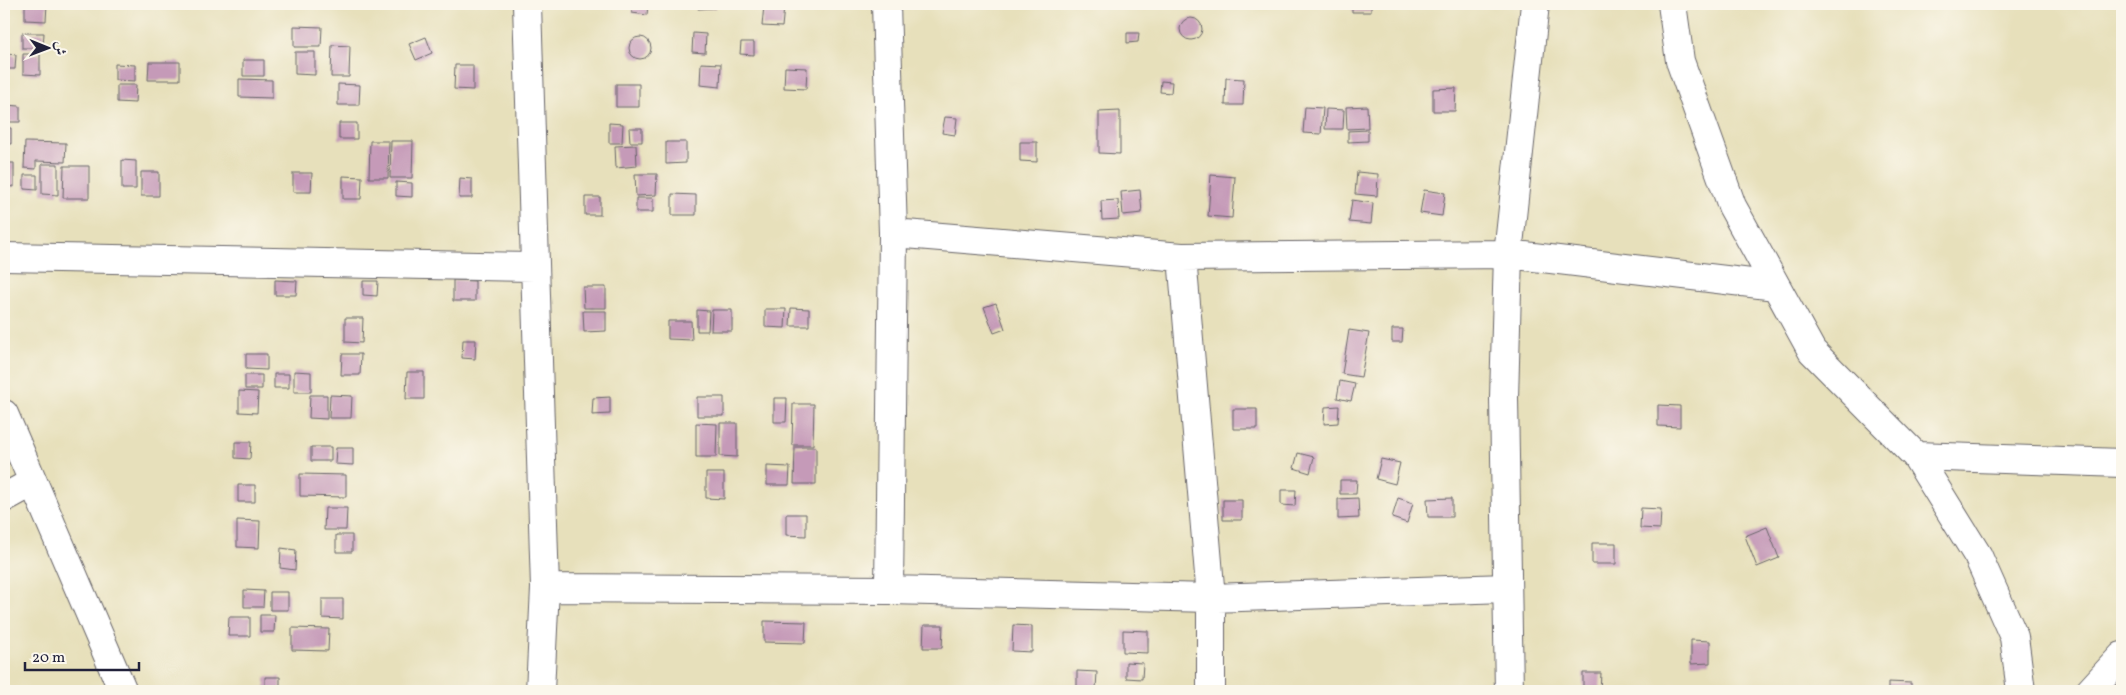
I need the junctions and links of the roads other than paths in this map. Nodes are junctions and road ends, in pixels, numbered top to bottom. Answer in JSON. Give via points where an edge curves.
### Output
{"nodes":[{"id":1,"x":527,"y":4,"type":"edge"},
{"id":2,"x":886,"y":4,"type":"edge"},
{"id":3,"x":1535,"y":4,"type":"edge"},
{"id":4,"x":1672,"y":4,"type":"edge"},
{"id":5,"x":893,"y":233,"type":"junction"},
{"id":6,"x":1508,"y":254,"type":"junction"},
{"id":7,"x":4,"y":257,"type":"edge"},
{"id":8,"x":1182,"y":257,"type":"junction"},
{"id":9,"x":534,"y":267,"type":"junction"},
{"id":10,"x":1776,"y":286,"type":"junction"},
{"id":11,"x":4,"y":414,"type":"edge"},
{"id":12,"x":1916,"y":456,"type":"junction"},
{"id":13,"x":2122,"y":463,"type":"edge"},
{"id":14,"x":33,"y":482,"type":"junction"},
{"id":15,"x":4,"y":498,"type":"edge"},
{"id":16,"x":545,"y":588,"type":"junction"},
{"id":17,"x":1506,"y":588,"type":"junction"},
{"id":18,"x":889,"y":590,"type":"junction"},
{"id":19,"x":1211,"y":598,"type":"junction"},
{"id":20,"x":2122,"y":656,"type":"edge"},
{"id":21,"x":123,"y":691,"type":"edge"},
{"id":22,"x":540,"y":691,"type":"edge"},
{"id":23,"x":1211,"y":691,"type":"edge"},
{"id":24,"x":1508,"y":691,"type":"edge"},
{"id":25,"x":2021,"y":691,"type":"edge"},
{"id":26,"x":2090,"y":691,"type":"edge"}],
"edges":[{"from":1,"to":9,"type":"street"},
{"from":2,"to":5,"type":"street"},
{"from":3,"to":6,"type":"street"},
{"from":4,"to":10,"type":"street","via":[[1680,61],[1732,206]]},
{"from":5,"to":8,"type":"street"},
{"from":5,"to":18,"type":"street"},
{"from":6,"to":8,"type":"street"},
{"from":6,"to":10,"type":"street"},
{"from":6,"to":17,"type":"street","via":[[1504,398]]},
{"from":7,"to":9,"type":"street"},
{"from":8,"to":19,"type":"street"},
{"from":9,"to":16,"type":"street"},
{"from":10,"to":12,"type":"street","via":[[1812,351]]},
{"from":11,"to":14,"type":"street"},
{"from":12,"to":13,"type":"street"},
{"from":12,"to":25,"type":"street","via":[[1978,556],[2014,637]]},
{"from":14,"to":15,"type":"street"},
{"from":14,"to":21,"type":"street"},
{"from":16,"to":18,"type":"street"},
{"from":16,"to":22,"type":"street"},
{"from":17,"to":19,"type":"street"},
{"from":17,"to":24,"type":"street"},
{"from":18,"to":19,"type":"street"},
{"from":19,"to":23,"type":"street"},
{"from":20,"to":26,"type":"street"}]}
